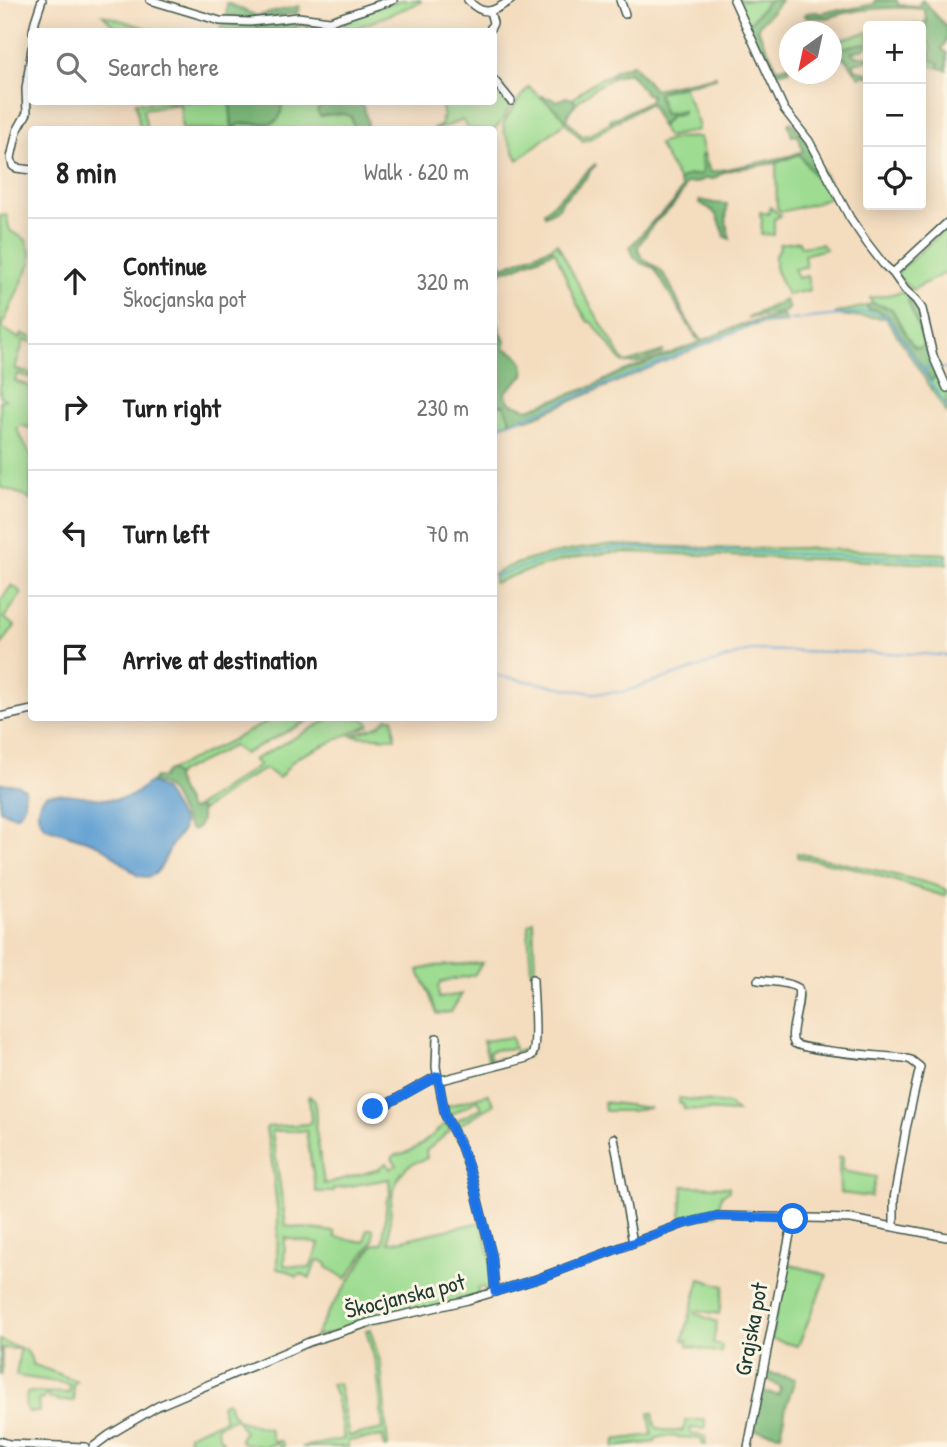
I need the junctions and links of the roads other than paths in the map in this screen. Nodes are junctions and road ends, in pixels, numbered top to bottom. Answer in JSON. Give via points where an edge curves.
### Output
{"nodes":[{"id":1,"x":42,"y":0,"type":"edge"},
{"id":2,"x":150,"y":0,"type":"edge"},
{"id":3,"x":393,"y":0,"type":"edge"},
{"id":4,"x":468,"y":0,"type":"edge"},
{"id":5,"x":511,"y":0,"type":"edge"},
{"id":6,"x":620,"y":0,"type":"edge"},
{"id":7,"x":734,"y":0,"type":"edge"},
{"id":8,"x":490,"y":11,"type":"junction"},
{"id":9,"x":625,"y":14,"type":"dead end"},
{"id":10,"x":34,"y":28,"type":"edge"},
{"id":11,"x":491,"y":28,"type":"edge"},
{"id":12,"x":28,"y":75,"type":"edge"},
{"id":13,"x":497,"y":84,"type":"edge"},
{"id":14,"x":511,"y":101,"type":"dead end"},
{"id":15,"x":28,"y":170,"type":"edge"},
{"id":16,"x":947,"y":223,"type":"edge"},
{"id":17,"x":893,"y":273,"type":"junction"},
{"id":18,"x":947,"y":388,"type":"edge"},
{"id":19,"x":28,"y":711,"type":"edge"},
{"id":20,"x":0,"y":717,"type":"edge"},
{"id":21,"x":533,"y":979,"type":"dead end"},
{"id":22,"x":758,"y":980,"type":"dead end"},
{"id":23,"x":437,"y":1038,"type":"dead end"},
{"id":24,"x":438,"y":1079,"type":"junction"},
{"id":25,"x":370,"y":1104,"type":"dead end"},
{"id":26,"x":614,"y":1138,"type":"dead end"},
{"id":27,"x":793,"y":1219,"type":"junction"},
{"id":28,"x":894,"y":1227,"type":"junction"},
{"id":29,"x":947,"y":1237,"type":"edge"},
{"id":30,"x":633,"y":1243,"type":"junction"},
{"id":31,"x":495,"y":1292,"type":"junction"},
{"id":32,"x":0,"y":1441,"type":"edge"},
{"id":33,"x":85,"y":1447,"type":"edge"},
{"id":34,"x":93,"y":1447,"type":"edge"},
{"id":35,"x":748,"y":1447,"type":"edge"}],
"edges":[{"from":1,"to":10,"type":"street"},
{"from":2,"to":3,"type":"street","via":[[210,19],[250,22],[298,16],[330,21]]},
{"from":4,"to":8,"type":"street","via":[[484,12]]},
{"from":5,"to":8,"type":"street"},
{"from":6,"to":9,"type":"street"},
{"from":7,"to":17,"type":"street","via":[[784,109],[809,141],[867,243]]},
{"from":8,"to":11,"type":"street"},
{"from":12,"to":15,"type":"street","via":[[27,113],[11,158],[13,166]]},
{"from":13,"to":14,"type":"street"},
{"from":16,"to":17,"type":"street"},
{"from":17,"to":18,"type":"street","via":[[922,309],[933,356]]},
{"from":19,"to":20,"type":"street"},
{"from":21,"to":24,"type":"street","via":[[532,1055]]},
{"from":22,"to":28,"type":"street","via":[[797,988],[793,1035],[797,1046],[904,1058],[920,1067],[894,1199]]},
{"from":23,"to":24,"type":"street"},
{"from":24,"to":25,"type":"street","via":[[378,1109]]},
{"from":24,"to":31,"type":"street","via":[[445,1115],[472,1177],[492,1256]]},
{"from":26,"to":30,"type":"street"},
{"from":27,"to":28,"type":"street","name":"Škocjanska pot","via":[[851,1219]]},
{"from":27,"to":30,"type":"street","name":"Škocjanska pot","via":[[717,1216]]},
{"from":27,"to":35,"type":"street","name":"Grajska pot"},
{"from":28,"to":29,"type":"street","name":"Škocjanska pot"},
{"from":30,"to":31,"type":"street","name":"Škocjanska pot"},
{"from":31,"to":34,"type":"street","name":"Škocjanska pot","via":[[309,1342],[158,1406]]},
{"from":32,"to":33,"type":"street"}]}
